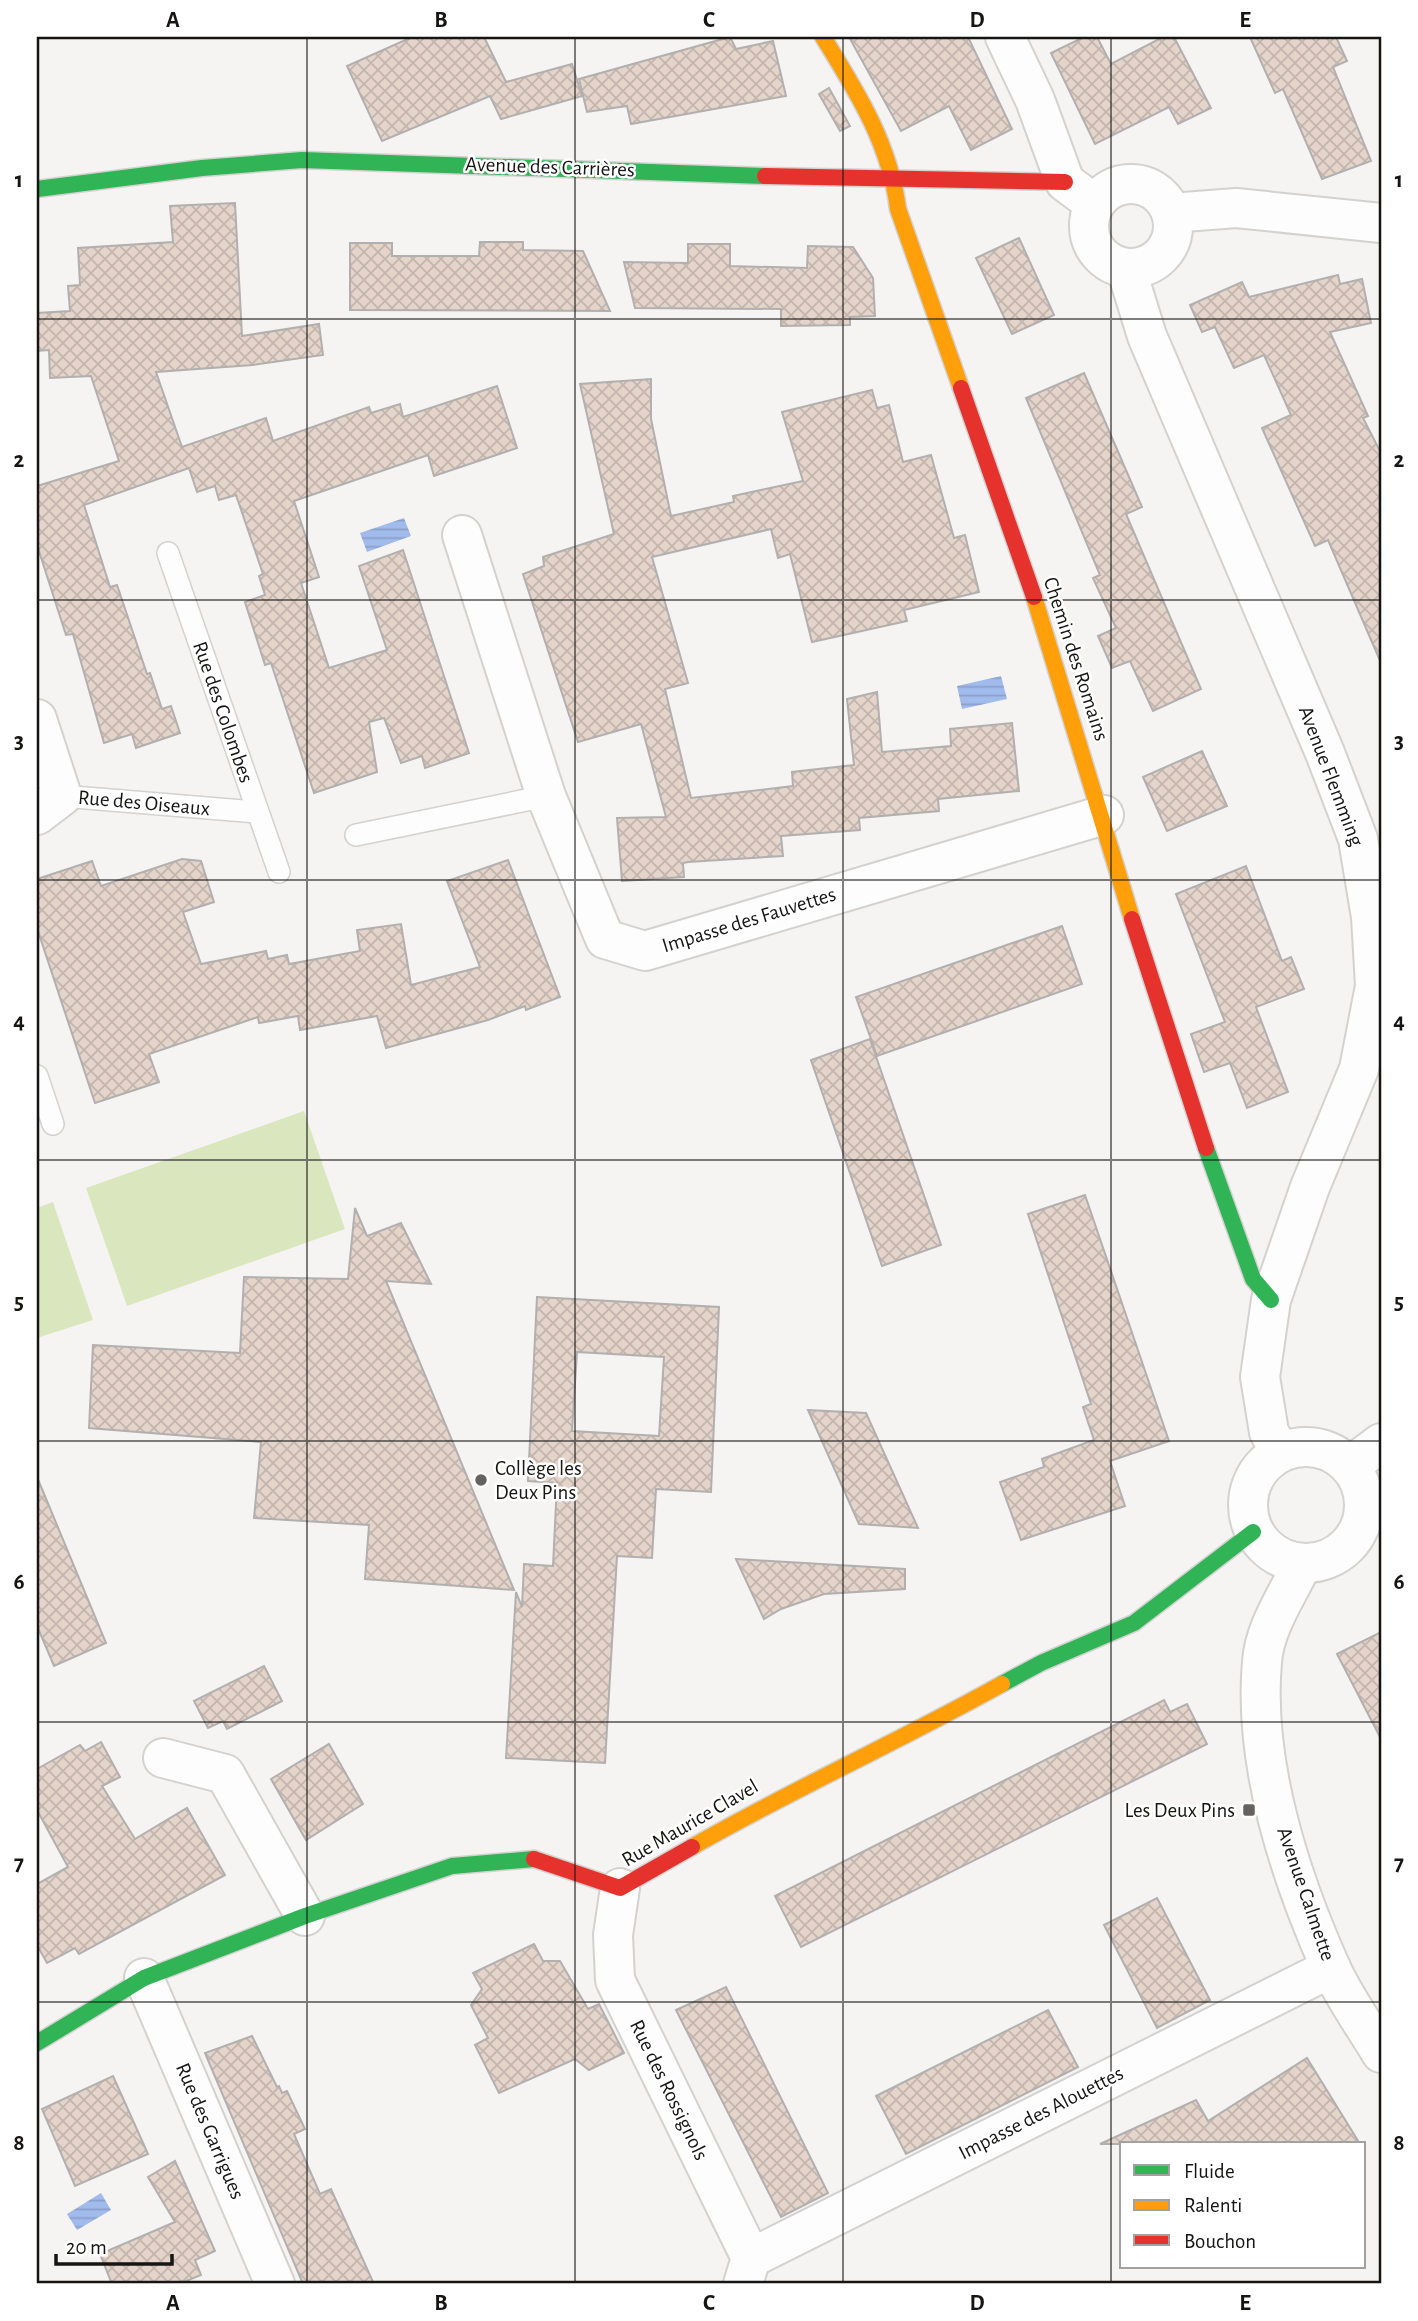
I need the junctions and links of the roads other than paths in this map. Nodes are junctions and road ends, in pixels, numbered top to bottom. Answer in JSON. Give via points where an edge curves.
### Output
{"nodes":[{"id":1,"x":823,"y":37,"type":"edge"},
{"id":2,"x":1005,"y":37,"type":"edge"},
{"id":3,"x":895,"y":180,"type":"junction"},
{"id":4,"x":37,"y":189,"type":"edge"},
{"id":5,"x":1080,"y":193,"type":"junction"},
{"id":6,"x":1171,"y":213,"type":"junction"},
{"id":7,"x":1381,"y":223,"type":"edge"},
{"id":8,"x":1126,"y":268,"type":"junction"},
{"id":9,"x":462,"y":535,"type":"dead end"},
{"id":10,"x":168,"y":553,"type":"dead end"},
{"id":11,"x":37,"y":719,"type":"edge"},
{"id":12,"x":546,"y":796,"type":"junction"},
{"id":13,"x":49,"y":805,"type":"edge"},
{"id":14,"x":257,"y":812,"type":"junction"},
{"id":15,"x":1104,"y":815,"type":"junction"},
{"id":16,"x":356,"y":835,"type":"dead end"},
{"id":17,"x":279,"y":872,"type":"dead end"},
{"id":18,"x":37,"y":1076,"type":"edge"},
{"id":19,"x":53,"y":1124,"type":"dead end"},
{"id":20,"x":1271,"y":1300,"type":"junction"},
{"id":21,"x":1381,"y":1443,"type":"edge"},
{"id":22,"x":1280,"y":1452,"type":"junction"},
{"id":23,"x":1350,"y":1466,"type":"junction"},
{"id":24,"x":1253,"y":1532,"type":"junction"},
{"id":25,"x":1369,"y":1535,"type":"edge"},
{"id":26,"x":1302,"y":1564,"type":"junction"},
{"id":27,"x":163,"y":1758,"type":"dead end"},
{"id":28,"x":620,"y":1888,"type":"junction"},
{"id":29,"x":305,"y":1916,"type":"junction"},
{"id":30,"x":1331,"y":1968,"type":"junction"},
{"id":31,"x":144,"y":1978,"type":"junction"},
{"id":32,"x":37,"y":2043,"type":"edge"},
{"id":33,"x":1381,"y":2053,"type":"edge"},
{"id":34,"x":747,"y":2271,"type":"edge"},
{"id":35,"x":275,"y":2284,"type":"edge"}],
"edges":[{"from":1,"to":3,"type":"street","name":"Chemin des Romains","via":[[870,115]]},
{"from":2,"to":5,"type":"street"},
{"from":3,"to":4,"type":"street","name":"Avenue des Carrières","via":[[302,160]]},
{"from":3,"to":5,"type":"street","name":"Avenue des Carrières"},
{"from":3,"to":15,"type":"street","name":"Chemin des Romains","via":[[898,209],[1047,634]]},
{"from":5,"to":6,"type":"street","via":[[1142,185],[1164,200]]},
{"from":5,"to":8,"type":"street","via":[[1093,245],[1112,264]]},
{"from":6,"to":7,"type":"street","via":[[1236,208]]},
{"from":6,"to":8,"type":"street","via":[[1170,241],[1163,252],[1153,262]]},
{"from":8,"to":20,"type":"street","name":"Avenue Flemming","via":[[1152,348],[1349,814],[1358,839],[1371,918],[1375,986],[1359,1069],[1310,1187]]},
{"from":9,"to":12,"type":"street","name":"Impasse des Fauvettes"},
{"from":10,"to":14,"type":"lane","name":"Rue des Colombes"},
{"from":11,"to":13,"type":"street"},
{"from":12,"to":15,"type":"street","name":"Impasse des Fauvettes","via":[[605,939],[645,951]]},
{"from":12,"to":16,"type":"lane"},
{"from":13,"to":14,"type":"lane","name":"Rue des Oiseaux"},
{"from":14,"to":17,"type":"lane","name":"Rue des Colombes"},
{"from":15,"to":20,"type":"street","name":"Chemin des Romains","via":[[1153,987],[1220,1192],[1253,1279]]},
{"from":18,"to":19,"type":"lane"},
{"from":20,"to":22,"type":"street","name":"Avenue Flemming","via":[[1260,1377],[1269,1432]]},
{"from":21,"to":23,"type":"street"},
{"from":22,"to":23,"type":"street","via":[[1304,1446],[1330,1451]]},
{"from":22,"to":24,"type":"street","via":[[1265,1462],[1248,1495],[1247,1514]]},
{"from":23,"to":25,"type":"street","via":[[1360,1482]]},
{"from":24,"to":26,"type":"street","via":[[1266,1549]]},
{"from":24,"to":28,"type":"street","name":"Rue Maurice Clavel","via":[[1134,1623],[1041,1663],[931,1724],[782,1795]]},
{"from":25,"to":26,"type":"street","via":[[1324,1562]]},
{"from":26,"to":30,"type":"street","name":"Avenue Calmette","via":[[1272,1625],[1262,1660],[1264,1742],[1286,1852]]},
{"from":27,"to":29,"type":"street","via":[[225,1774]]},
{"from":28,"to":29,"type":"street","name":"Rue Maurice Clavel","via":[[536,1858],[452,1867]]},
{"from":28,"to":34,"type":"street","name":"Rue des Rossignols","via":[[613,1935],[615,1980]]},
{"from":29,"to":31,"type":"street","name":"Rue Maurice Clavel"},
{"from":30,"to":33,"type":"street","name":"Avenue Calmette"},
{"from":30,"to":34,"type":"street","name":"Impasse des Alouettes"},
{"from":31,"to":32,"type":"street","name":"Rue Maurice Clavel"},
{"from":31,"to":35,"type":"street","name":"Rue des Garrigues"}]}
